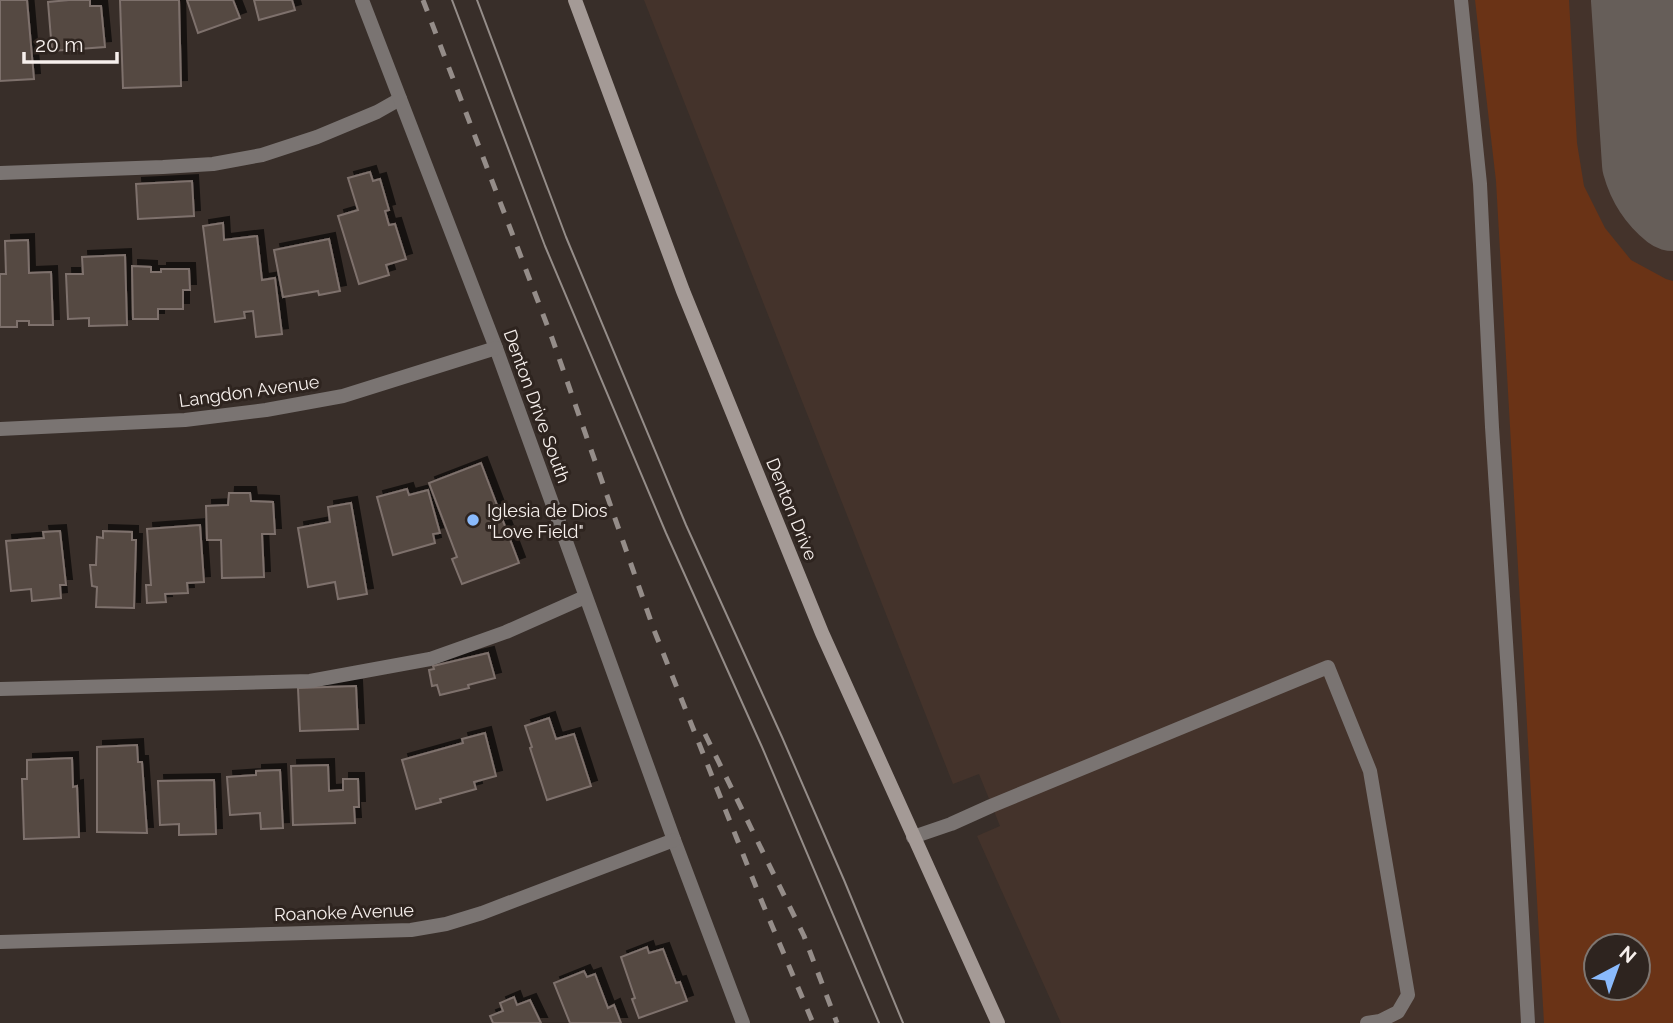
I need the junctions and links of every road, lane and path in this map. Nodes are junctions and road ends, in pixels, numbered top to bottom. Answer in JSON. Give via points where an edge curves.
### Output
{"nodes":[{"id":1,"x":362,"y":0,"type":"edge"},
{"id":2,"x":575,"y":0,"type":"edge"},
{"id":3,"x":1461,"y":0,"type":"edge"},
{"id":4,"x":400,"y":99,"type":"junction"},
{"id":5,"x":0,"y":173,"type":"edge"},
{"id":6,"x":496,"y":348,"type":"junction"},
{"id":7,"x":0,"y":429,"type":"edge"},
{"id":8,"x":585,"y":597,"type":"junction"},
{"id":9,"x":0,"y":689,"type":"edge"},
{"id":10,"x":913,"y":837,"type":"junction"},
{"id":11,"x":674,"y":840,"type":"junction"},
{"id":12,"x":0,"y":942,"type":"edge"},
{"id":13,"x":1376,"y":1022,"type":"edge"},
{"id":14,"x":743,"y":1023,"type":"edge"},
{"id":15,"x":998,"y":1023,"type":"edge"},
{"id":16,"x":1528,"y":1023,"type":"edge"}],
"edges":[{"from":1,"to":4,"type":"street","name":"Denton Drive South"},
{"from":2,"to":10,"type":"main road","name":"Denton Drive","via":[[698,329],[822,633]]},
{"from":3,"to":16,"type":"street","via":[[1480,184]]},
{"from":4,"to":5,"type":"street","via":[[341,127],[262,155],[213,164]]},
{"from":4,"to":6,"type":"street","name":"Denton Drive South"},
{"from":6,"to":7,"type":"street","name":"Langdon Avenue","via":[[343,396],[266,410],[184,420]]},
{"from":6,"to":8,"type":"street","name":"Denton Drive South"},
{"from":8,"to":9,"type":"street","via":[[430,659],[310,681]]},
{"from":8,"to":11,"type":"street","name":"Denton Drive South"},
{"from":10,"to":13,"type":"street","via":[[1328,667],[1370,771],[1408,995],[1398,1012]]},
{"from":10,"to":15,"type":"main road","name":"Denton Drive"},
{"from":11,"to":12,"type":"street","name":"Roanoke Avenue","via":[[482,914],[411,930]]},
{"from":11,"to":14,"type":"street","name":"Denton Drive South"}]}
